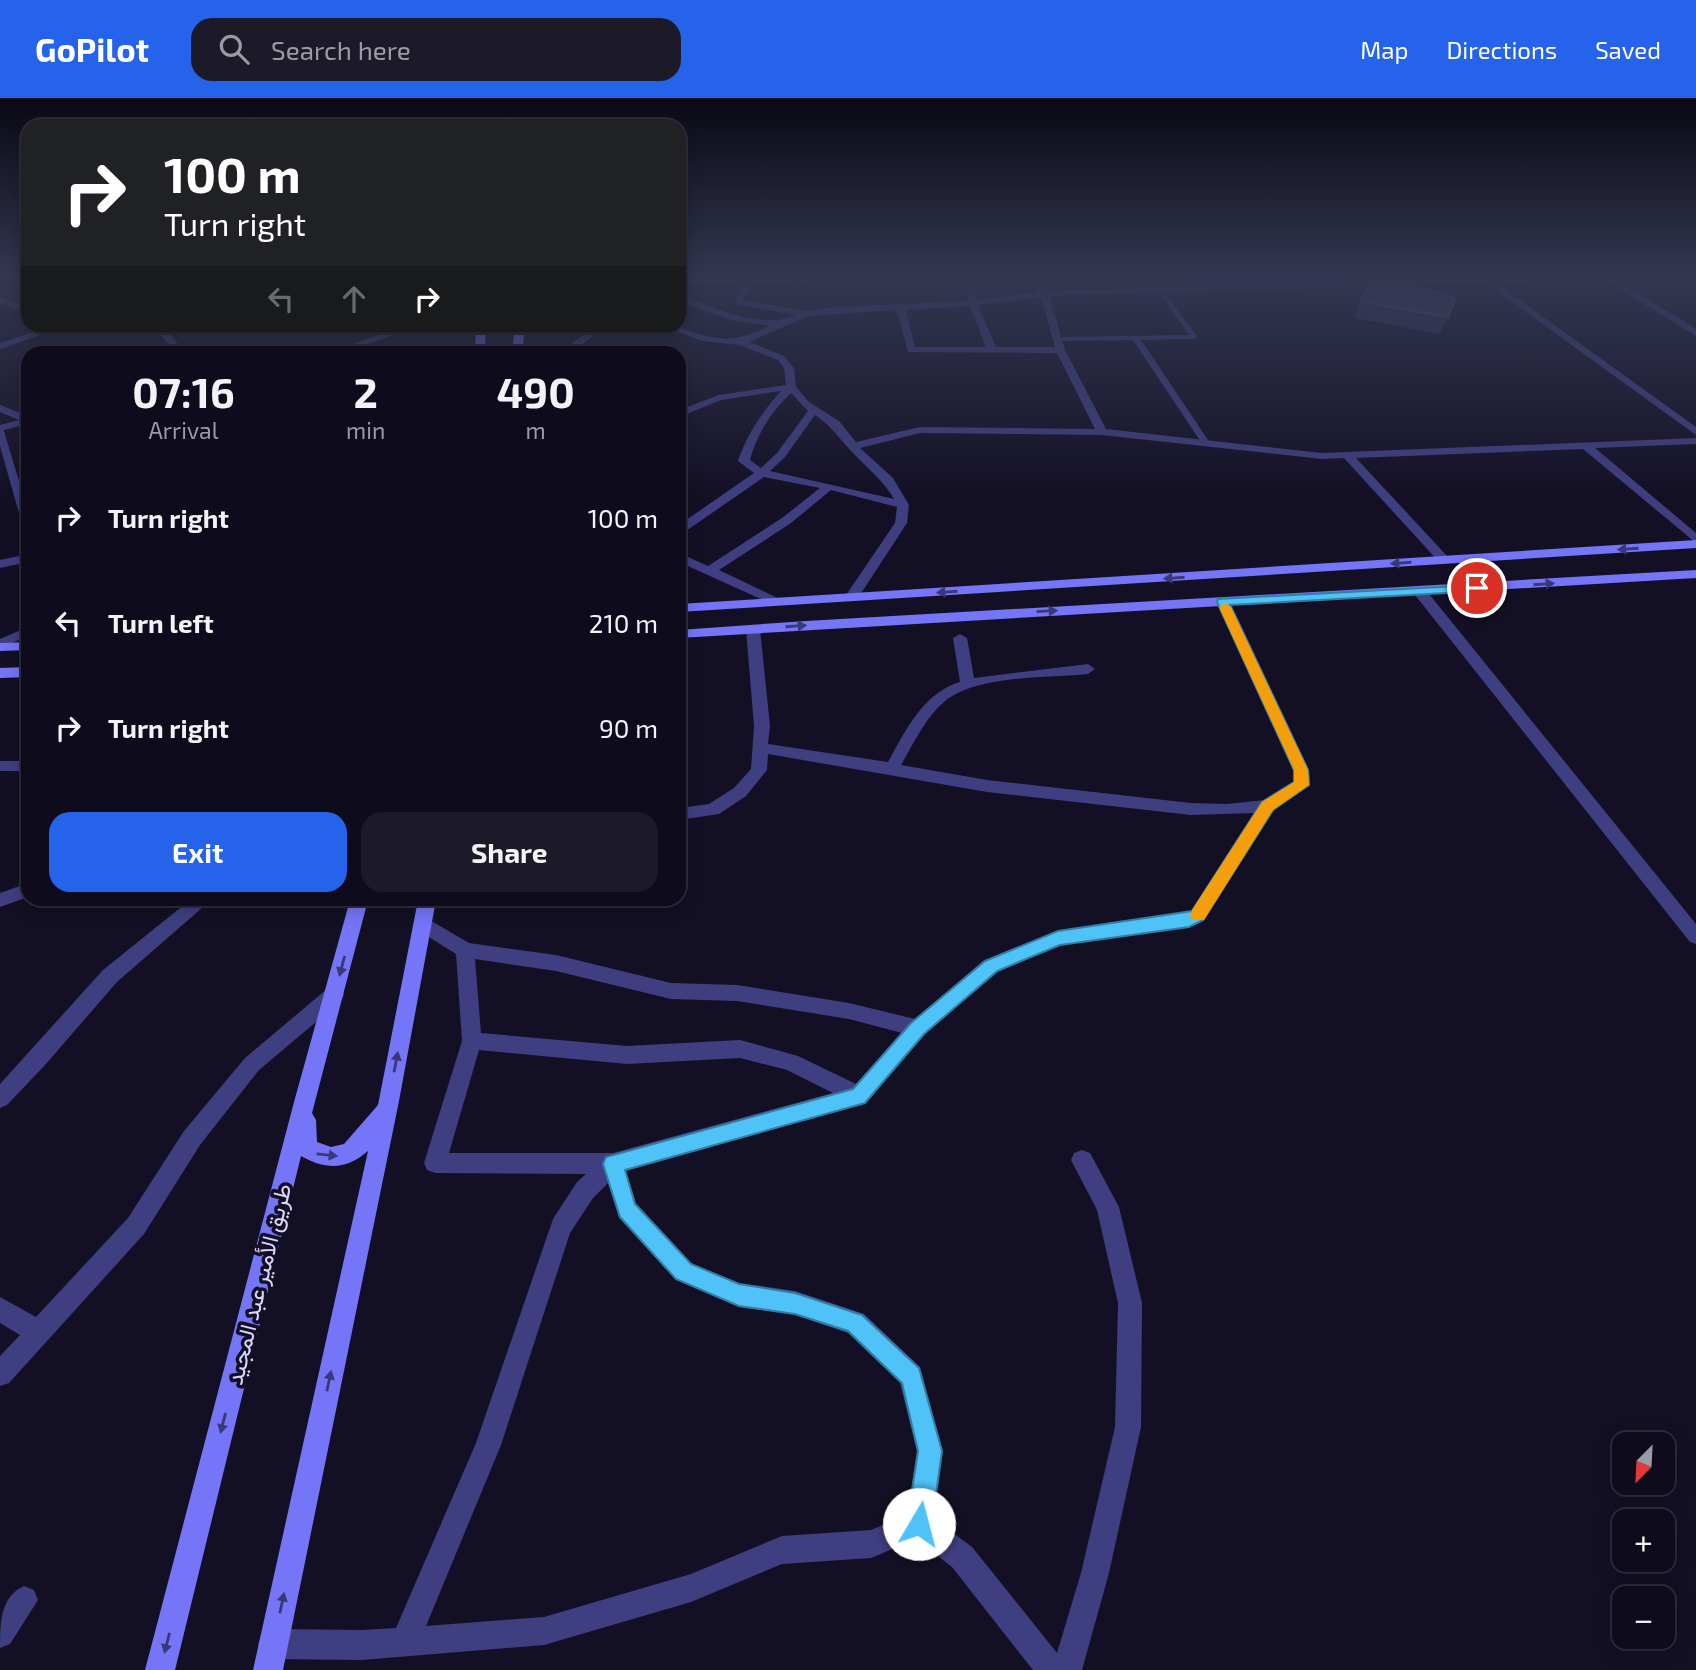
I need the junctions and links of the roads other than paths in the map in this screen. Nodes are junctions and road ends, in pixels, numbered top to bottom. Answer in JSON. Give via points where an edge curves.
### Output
{"nodes":[{"id":1,"x":762,"y":350,"type":"edge"},
{"id":2,"x":1061,"y":350,"type":"edge"},
{"id":3,"x":1144,"y":350,"type":"edge"},
{"id":4,"x":1584,"y":350,"type":"edge"},
{"id":5,"x":791,"y":387,"type":"junction"},
{"id":6,"x":686,"y":399,"type":"edge"},
{"id":7,"x":703,"y":402,"type":"junction"},
{"id":8,"x":0,"y":408,"type":"edge"},
{"id":9,"x":686,"y":410,"type":"edge"},
{"id":10,"x":814,"y":410,"type":"junction"},
{"id":11,"x":21,"y":418,"type":"edge"},
{"id":12,"x":21,"y":423,"type":"edge"},
{"id":13,"x":0,"y":430,"type":"edge"},
{"id":14,"x":1102,"y":432,"type":"junction"},
{"id":15,"x":1696,"y":432,"type":"edge"},
{"id":16,"x":1696,"y":441,"type":"edge"},
{"id":17,"x":1206,"y":443,"type":"junction"},
{"id":18,"x":853,"y":446,"type":"junction"},
{"id":19,"x":1586,"y":446,"type":"junction"},
{"id":20,"x":1347,"y":455,"type":"junction"},
{"id":21,"x":762,"y":473,"type":"junction"},
{"id":22,"x":829,"y":486,"type":"junction"},
{"id":23,"x":21,"y":503,"type":"edge"},
{"id":24,"x":903,"y":505,"type":"junction"},
{"id":25,"x":686,"y":525,"type":"edge"},
{"id":26,"x":1696,"y":539,"type":"edge"},
{"id":27,"x":1696,"y":544,"type":"edge"},
{"id":28,"x":21,"y":560,"type":"edge"},
{"id":29,"x":686,"y":560,"type":"edge"},
{"id":30,"x":1447,"y":560,"type":"junction"},
{"id":31,"x":0,"y":564,"type":"edge"},
{"id":32,"x":710,"y":570,"type":"junction"},
{"id":33,"x":1696,"y":574,"type":"edge"},
{"id":34,"x":1477,"y":588,"type":"junction"},
{"id":35,"x":1420,"y":592,"type":"junction"},
{"id":36,"x":851,"y":598,"type":"junction"},
{"id":37,"x":779,"y":602,"type":"junction"},
{"id":38,"x":1223,"y":602,"type":"junction"},
{"id":39,"x":686,"y":608,"type":"edge"},
{"id":40,"x":753,"y":629,"type":"junction"},
{"id":41,"x":21,"y":634,"type":"edge"},
{"id":42,"x":686,"y":634,"type":"edge"},
{"id":43,"x":960,"y":638,"type":"dead end"},
{"id":44,"x":0,"y":645,"type":"edge"},
{"id":45,"x":21,"y":646,"type":"edge"},
{"id":46,"x":1088,"y":669,"type":"dead end"},
{"id":47,"x":21,"y":672,"type":"edge"},
{"id":48,"x":0,"y":673,"type":"edge"},
{"id":49,"x":968,"y":684,"type":"junction"},
{"id":50,"x":761,"y":748,"type":"junction"},
{"id":51,"x":0,"y":766,"type":"edge"},
{"id":52,"x":21,"y":766,"type":"edge"},
{"id":53,"x":892,"y":768,"type":"junction"},
{"id":54,"x":1268,"y":806,"type":"junction"},
{"id":55,"x":686,"y":813,"type":"edge"},
{"id":56,"x":21,"y":892,"type":"edge"},
{"id":57,"x":0,"y":900,"type":"edge"},
{"id":58,"x":195,"y":906,"type":"edge"},
{"id":59,"x":357,"y":906,"type":"edge"},
{"id":60,"x":426,"y":906,"type":"edge"},
{"id":61,"x":422,"y":924,"type":"junction"},
{"id":62,"x":1696,"y":937,"type":"edge"},
{"id":63,"x":465,"y":950,"type":"junction"},
{"id":64,"x":334,"y":995,"type":"junction"},
{"id":65,"x":918,"y":1028,"type":"junction"},
{"id":66,"x":472,"y":1041,"type":"junction"},
{"id":67,"x":859,"y":1096,"type":"junction"},
{"id":68,"x":0,"y":1098,"type":"edge"},
{"id":69,"x":389,"y":1101,"type":"junction"},
{"id":70,"x":304,"y":1102,"type":"junction"},
{"id":71,"x":1082,"y":1160,"type":"dead end"},
{"id":72,"x":613,"y":1164,"type":"junction"},
{"id":73,"x":0,"y":1309,"type":"edge"},
{"id":74,"x":40,"y":1333,"type":"junction"},
{"id":75,"x":0,"y":1374,"type":"edge"},
{"id":76,"x":919,"y":1524,"type":"junction"},
{"id":77,"x":24,"y":1600,"type":"dead end"},
{"id":78,"x":0,"y":1634,"type":"edge"},
{"id":79,"x":405,"y":1641,"type":"junction"},
{"id":80,"x":270,"y":1657,"type":"edge"},
{"id":81,"x":160,"y":1670,"type":"edge"},
{"id":82,"x":1052,"y":1670,"type":"edge"},
{"id":83,"x":1067,"y":1670,"type":"edge"}],
"edges":[{"from":1,"to":5,"type":"street","via":[[781,358],[789,368]]},
{"from":2,"to":14,"type":"street"},
{"from":3,"to":17,"type":"lane"},
{"from":4,"to":15,"type":"street"},
{"from":5,"to":7,"type":"street"},
{"from":5,"to":10,"type":"street"},
{"from":5,"to":21,"type":"street","via":[[771,406],[748,442],[744,461]]},
{"from":6,"to":7,"type":"street"},
{"from":7,"to":9,"type":"street"},
{"from":8,"to":11,"type":"street"},
{"from":10,"to":18,"type":"street","via":[[835,423]]},
{"from":10,"to":21,"type":"street","via":[[781,456]]},
{"from":12,"to":13,"type":"street"},
{"from":13,"to":23,"type":"lane"},
{"from":14,"to":17,"type":"street"},
{"from":14,"to":18,"type":"street","via":[[920,430]]},
{"from":16,"to":19,"type":"street"},
{"from":17,"to":20,"type":"street"},
{"from":18,"to":24,"type":"street","via":[[890,480]]},
{"from":19,"to":20,"type":"street"},
{"from":19,"to":26,"type":"street"},
{"from":20,"to":30,"type":"street"},
{"from":21,"to":22,"type":"street"},
{"from":21,"to":25,"type":"street"},
{"from":22,"to":24,"type":"street"},
{"from":22,"to":32,"type":"street","via":[[779,526]]},
{"from":24,"to":36,"type":"street","via":[[901,523]]},
{"from":27,"to":30,"type":"main road","one_way":true},
{"from":28,"to":31,"type":"street"},
{"from":29,"to":32,"type":"street"},
{"from":30,"to":34,"type":"main road"},
{"from":30,"to":36,"type":"main road","one_way":true},
{"from":32,"to":37,"type":"street"},
{"from":34,"to":33,"type":"main road","one_way":true},
{"from":34,"to":35,"type":"main road"},
{"from":35,"to":38,"type":"main road"},
{"from":35,"to":62,"type":"street"},
{"from":36,"to":37,"type":"main road"},
{"from":37,"to":39,"type":"main road"},
{"from":40,"to":38,"type":"main road","one_way":true},
{"from":38,"to":54,"type":"street","via":[[1301,770],[1302,785]]},
{"from":40,"to":42,"type":"main road"},
{"from":40,"to":50,"type":"street"},
{"from":41,"to":44,"type":"street"},
{"from":43,"to":49,"type":"street"},
{"from":44,"to":45,"type":"main road"},
{"from":46,"to":49,"type":"street"},
{"from":47,"to":48,"type":"main road"},
{"from":49,"to":53,"type":"street","via":[[943,695],[921,720]]},
{"from":50,"to":53,"type":"street"},
{"from":50,"to":55,"type":"street","via":[[759,770],[740,792],[713,810]]},
{"from":51,"to":52,"type":"street"},
{"from":53,"to":54,"type":"street","via":[[973,784],[1136,803],[1227,810]]},
{"from":54,"to":65,"type":"street","via":[[1198,916],[1058,938],[991,966]]},
{"from":56,"to":57,"type":"street"},
{"from":58,"to":68,"type":"street","via":[[110,976]]},
{"from":59,"to":64,"type":"main road","name":"طريق الأمير عبد المجيد","one_way":true},
{"from":60,"to":61,"type":"main road"},
{"from":61,"to":63,"type":"street"},
{"from":69,"to":61,"type":"main road","one_way":true},
{"from":63,"to":65,"type":"street","via":[[556,963],[671,991],[737,993],[849,1011]]},
{"from":63,"to":66,"type":"street"},
{"from":64,"to":70,"type":"main road","name":"طريق الأمير عبد المجيد"},
{"from":64,"to":74,"type":"street","via":[[252,1064],[192,1138],[136,1226]]},
{"from":65,"to":67,"type":"street"},
{"from":66,"to":67,"type":"street","via":[[627,1055],[740,1049],[791,1062]]},
{"from":66,"to":72,"type":"street","via":[[435,1163]]},
{"from":67,"to":72,"type":"street"},
{"from":70,"to":69,"type":"main road","one_way":true,"via":[[307,1148],[332,1157],[359,1147]]},
{"from":80,"to":69,"type":"main road","one_way":true},
{"from":70,"to":81,"type":"main road","name":"طريق الأمير عبد المجيد","one_way":true},
{"from":71,"to":83,"type":"street","via":[[1108,1207],[1130,1303],[1128,1427],[1096,1573]]},
{"from":72,"to":76,"type":"street","via":[[627,1210],[684,1272],[739,1295],[795,1303],[855,1323],[911,1376],[930,1451]]},
{"from":72,"to":79,"type":"street","via":[[585,1190],[561,1227],[488,1445]]},
{"from":73,"to":74,"type":"street"},
{"from":74,"to":75,"type":"street"},
{"from":76,"to":79,"type":"street","via":[[871,1544],[782,1550],[691,1588],[544,1631]]},
{"from":76,"to":82,"type":"street","via":[[962,1557]]},
{"from":77,"to":78,"type":"street"},
{"from":79,"to":80,"type":"street"}]}
